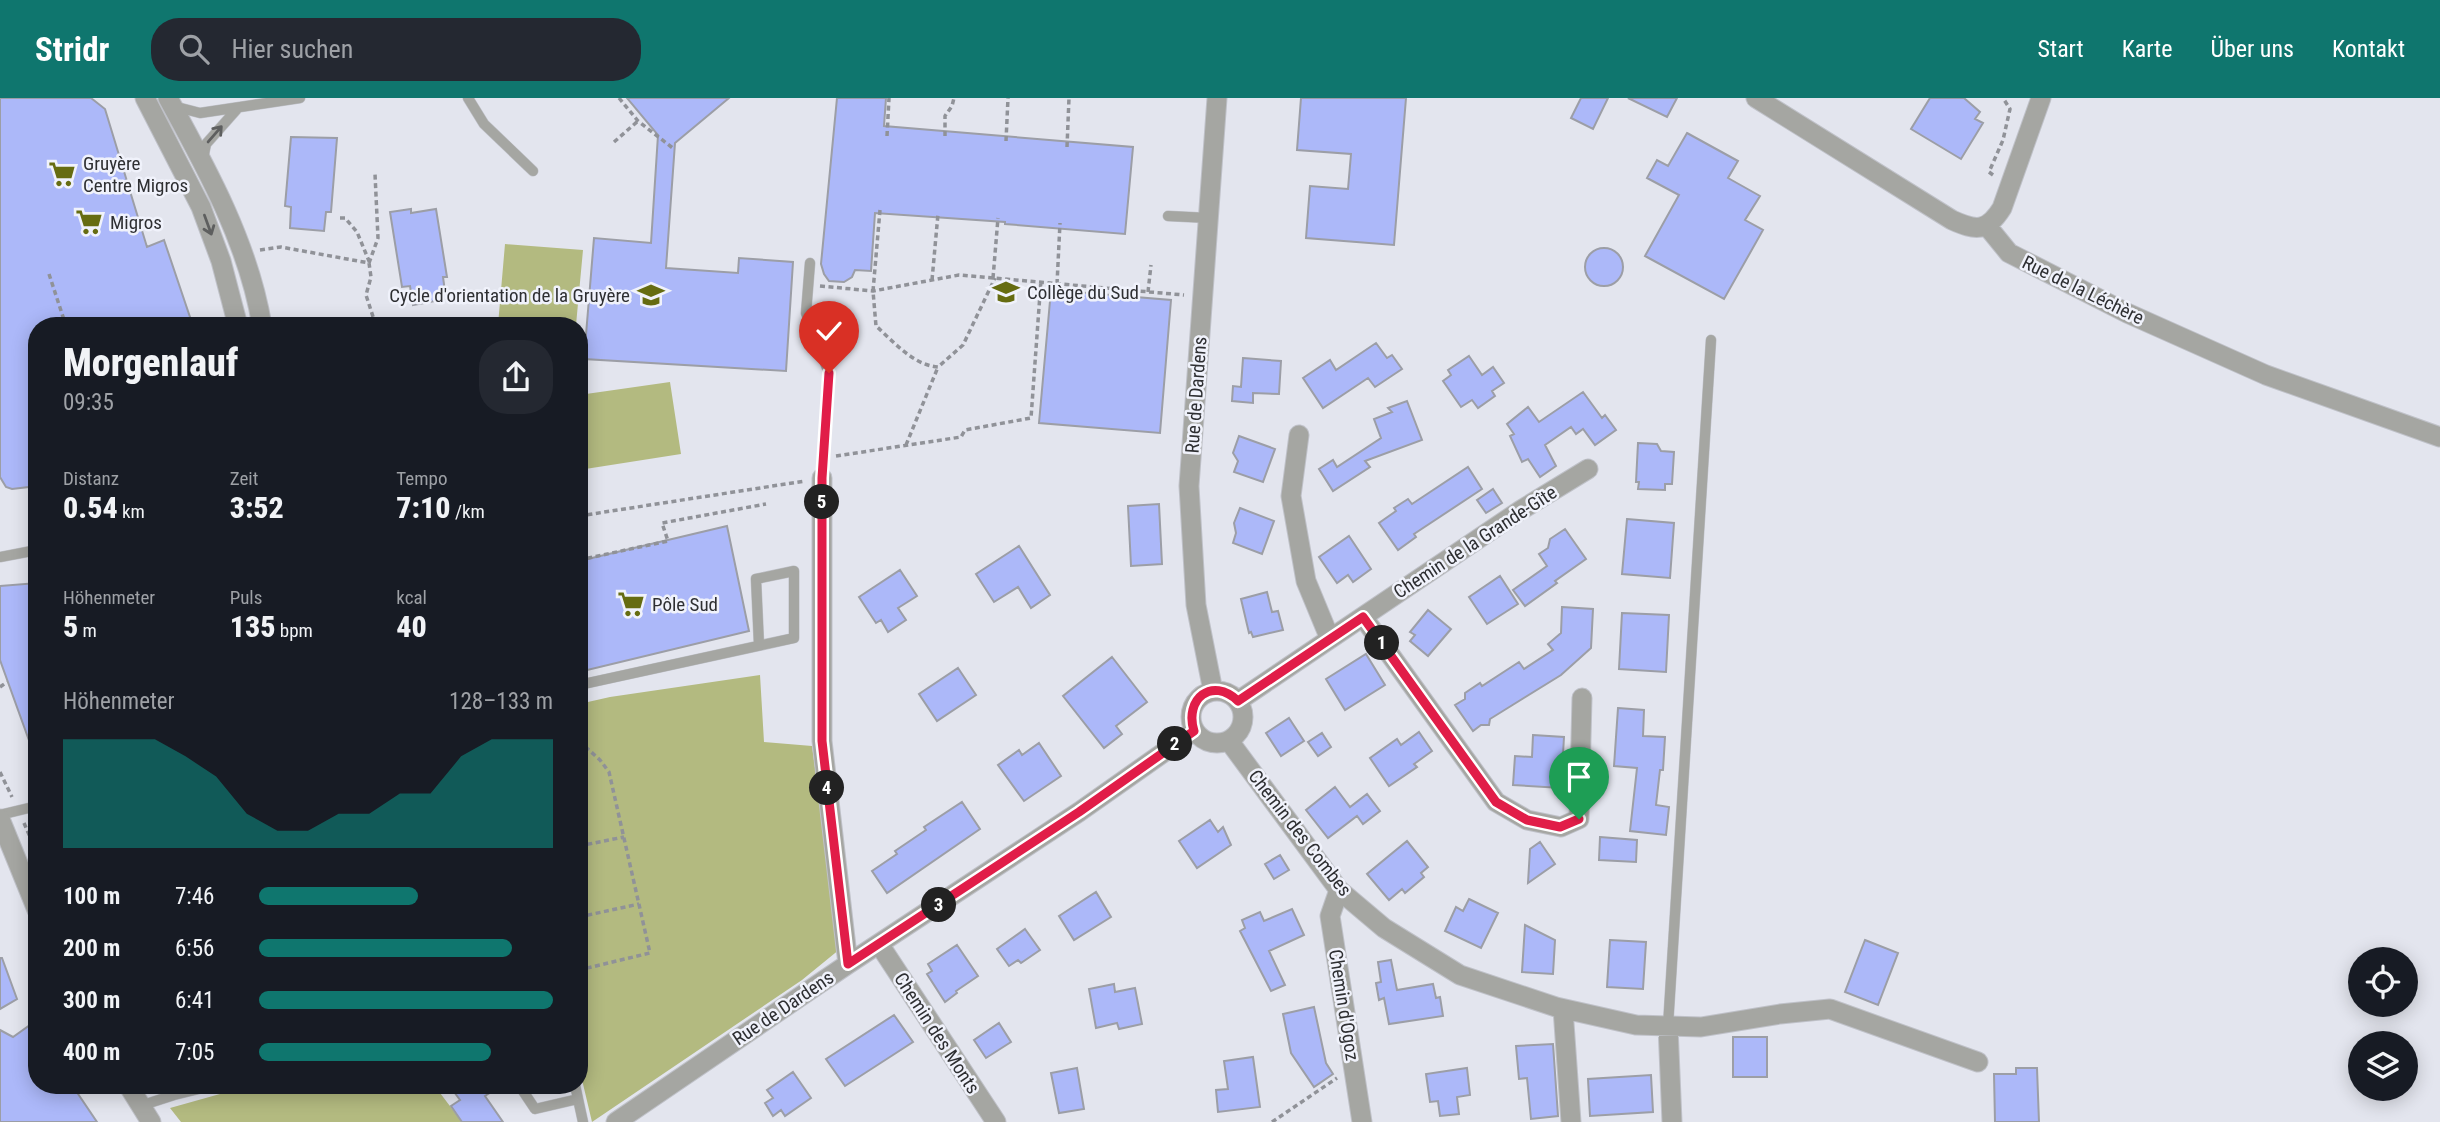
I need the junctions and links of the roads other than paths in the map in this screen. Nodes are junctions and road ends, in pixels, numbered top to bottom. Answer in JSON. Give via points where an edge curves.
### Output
{"nodes":[{"id":1,"x":145,"y":98,"type":"edge"},
{"id":2,"x":230,"y":98,"type":"edge"},
{"id":3,"x":300,"y":98,"type":"edge"},
{"id":4,"x":468,"y":98,"type":"edge"},
{"id":5,"x":1217,"y":98,"type":"edge"},
{"id":6,"x":1756,"y":98,"type":"edge"},
{"id":7,"x":2041,"y":98,"type":"edge"},
{"id":8,"x":171,"y":102,"type":"edge"},
{"id":9,"x":234,"y":109,"type":"junction"},
{"id":10,"x":202,"y":163,"type":"junction"},
{"id":11,"x":533,"y":172,"type":"dead end"},
{"id":12,"x":1168,"y":216,"type":"dead end"},
{"id":13,"x":1209,"y":218,"type":"junction"},
{"id":14,"x":1987,"y":226,"type":"junction"},
{"id":15,"x":810,"y":263,"type":"dead end"},
{"id":16,"x":236,"y":317,"type":"edge"},
{"id":17,"x":260,"y":317,"type":"edge"},
{"id":18,"x":1711,"y":340,"type":"dead end"},
{"id":19,"x":1299,"y":435,"type":"dead end"},
{"id":20,"x":2440,"y":437,"type":"edge"},
{"id":21,"x":1587,"y":469,"type":"dead end"},
{"id":22,"x":822,"y":478,"type":"joint"},
{"id":23,"x":28,"y":552,"type":"edge"},
{"id":24,"x":0,"y":557,"type":"edge"},
{"id":25,"x":1363,"y":617,"type":"junction"},
{"id":26,"x":1330,"y":639,"type":"junction"},
{"id":27,"x":759,"y":645,"type":"junction"},
{"id":28,"x":588,"y":683,"type":"edge"},
{"id":29,"x":1213,"y":691,"type":"junction"},
{"id":30,"x":1582,"y":698,"type":"dead end"},
{"id":31,"x":1238,"y":701,"type":"junction"},
{"id":32,"x":1194,"y":731,"type":"junction"},
{"id":33,"x":1229,"y":741,"type":"junction"},
{"id":34,"x":28,"y":809,"type":"edge"},
{"id":35,"x":0,"y":817,"type":"edge"},
{"id":36,"x":28,"y":887,"type":"edge"},
{"id":37,"x":1339,"y":890,"type":"junction"},
{"id":38,"x":879,"y":944,"type":"junction"},
{"id":39,"x":848,"y":964,"type":"junction"},
{"id":40,"x":1563,"y":1009,"type":"junction"},
{"id":41,"x":1668,"y":1026,"type":"junction"},
{"id":42,"x":1978,"y":1062,"type":"dead end"},
{"id":43,"x":134,"y":1094,"type":"edge"},
{"id":44,"x":178,"y":1094,"type":"edge"},
{"id":45,"x":525,"y":1094,"type":"edge"},
{"id":46,"x":577,"y":1094,"type":"edge"},
{"id":47,"x":578,"y":1099,"type":"junction"},
{"id":48,"x":146,"y":1114,"type":"edge"},
{"id":49,"x":624,"y":1120,"type":"edge"},
{"id":50,"x":583,"y":1122,"type":"edge"},
{"id":51,"x":996,"y":1122,"type":"edge"},
{"id":52,"x":1362,"y":1122,"type":"edge"},
{"id":53,"x":1571,"y":1122,"type":"edge"},
{"id":54,"x":1672,"y":1122,"type":"edge"}],
"edges":[{"from":1,"to":16,"type":"street","one_way":true,"via":[[201,206]]},
{"from":2,"to":9,"type":"lane"},
{"from":3,"to":9,"type":"lane"},
{"from":4,"to":11,"type":"lane","via":[[484,124]]},
{"from":5,"to":13,"type":"street","name":"Rue de Dardens"},
{"from":6,"to":14,"type":"street","via":[[1952,220],[1976,228]]},
{"from":7,"to":14,"type":"street","via":[[2002,208]]},
{"from":8,"to":9,"type":"lane","via":[[200,113]]},
{"from":8,"to":10,"type":"street"},
{"from":10,"to":9,"type":"lane","one_way":true,"via":[[206,144]]},
{"from":10,"to":17,"type":"street","via":[[243,252]]},
{"from":12,"to":13,"type":"lane"},
{"from":13,"to":29,"type":"street","name":"Rue de Dardens","via":[[1189,486],[1196,605]]},
{"from":14,"to":20,"type":"street","name":"Rue de la Léchère","via":[[2010,253],[2127,313],[2266,375]]},
{"from":15,"to":22,"type":"lane","via":[[806,313],[829,373]]},
{"from":18,"to":41,"type":"lane"},
{"from":19,"to":26,"type":"street","via":[[1291,496],[1306,581]]},
{"from":21,"to":25,"type":"street","name":"Chemin de la Grande-Gîte"},
{"from":22,"to":39,"type":"street","via":[[822,741]]},
{"from":23,"to":24,"type":"lane"},
{"from":25,"to":26,"type":"street","name":"Chemin de la Grande-Gîte"},
{"from":25,"to":30,"type":"street","via":[[1496,802],[1527,820],[1560,827],[1579,819]]},
{"from":26,"to":31,"type":"street","name":"Chemin de la Grande-Gîte"},
{"from":27,"to":27,"type":"lane","via":[[794,638],[794,570],[756,579]]},
{"from":27,"to":28,"type":"lane"},
{"from":29,"to":31,"type":"street","via":[[1231,694]]},
{"from":29,"to":32,"type":"street","via":[[1200,696],[1192,707]]},
{"from":31,"to":33,"type":"street","via":[[1243,723]]},
{"from":32,"to":33,"type":"street","via":[[1210,743]]},
{"from":32,"to":38,"type":"street","name":"Rue de Dardens"},
{"from":33,"to":37,"type":"street","name":"Chemin des Combes"},
{"from":34,"to":35,"type":"lane"},
{"from":35,"to":36,"type":"street"},
{"from":37,"to":40,"type":"street","name":"Chemin des Combes","via":[[1384,928],[1460,975]]},
{"from":37,"to":52,"type":"street","name":"Chemin d'Ogoz","via":[[1330,916]]},
{"from":38,"to":39,"type":"street","name":"Rue de Dardens"},
{"from":38,"to":51,"type":"street","name":"Chemin des Monts"},
{"from":39,"to":49,"type":"street","name":"Rue de Dardens"},
{"from":40,"to":41,"type":"street","name":"Chemin des Combes","via":[[1636,1025]]},
{"from":40,"to":53,"type":"street"},
{"from":41,"to":42,"type":"street","name":"Chemin des Combes","via":[[1701,1027],[1830,1009]]},
{"from":41,"to":54,"type":"street"},
{"from":43,"to":48,"type":"street"},
{"from":44,"to":48,"type":"lane"},
{"from":45,"to":47,"type":"lane","via":[[535,1109]]},
{"from":46,"to":47,"type":"lane"},
{"from":47,"to":50,"type":"lane"}]}
